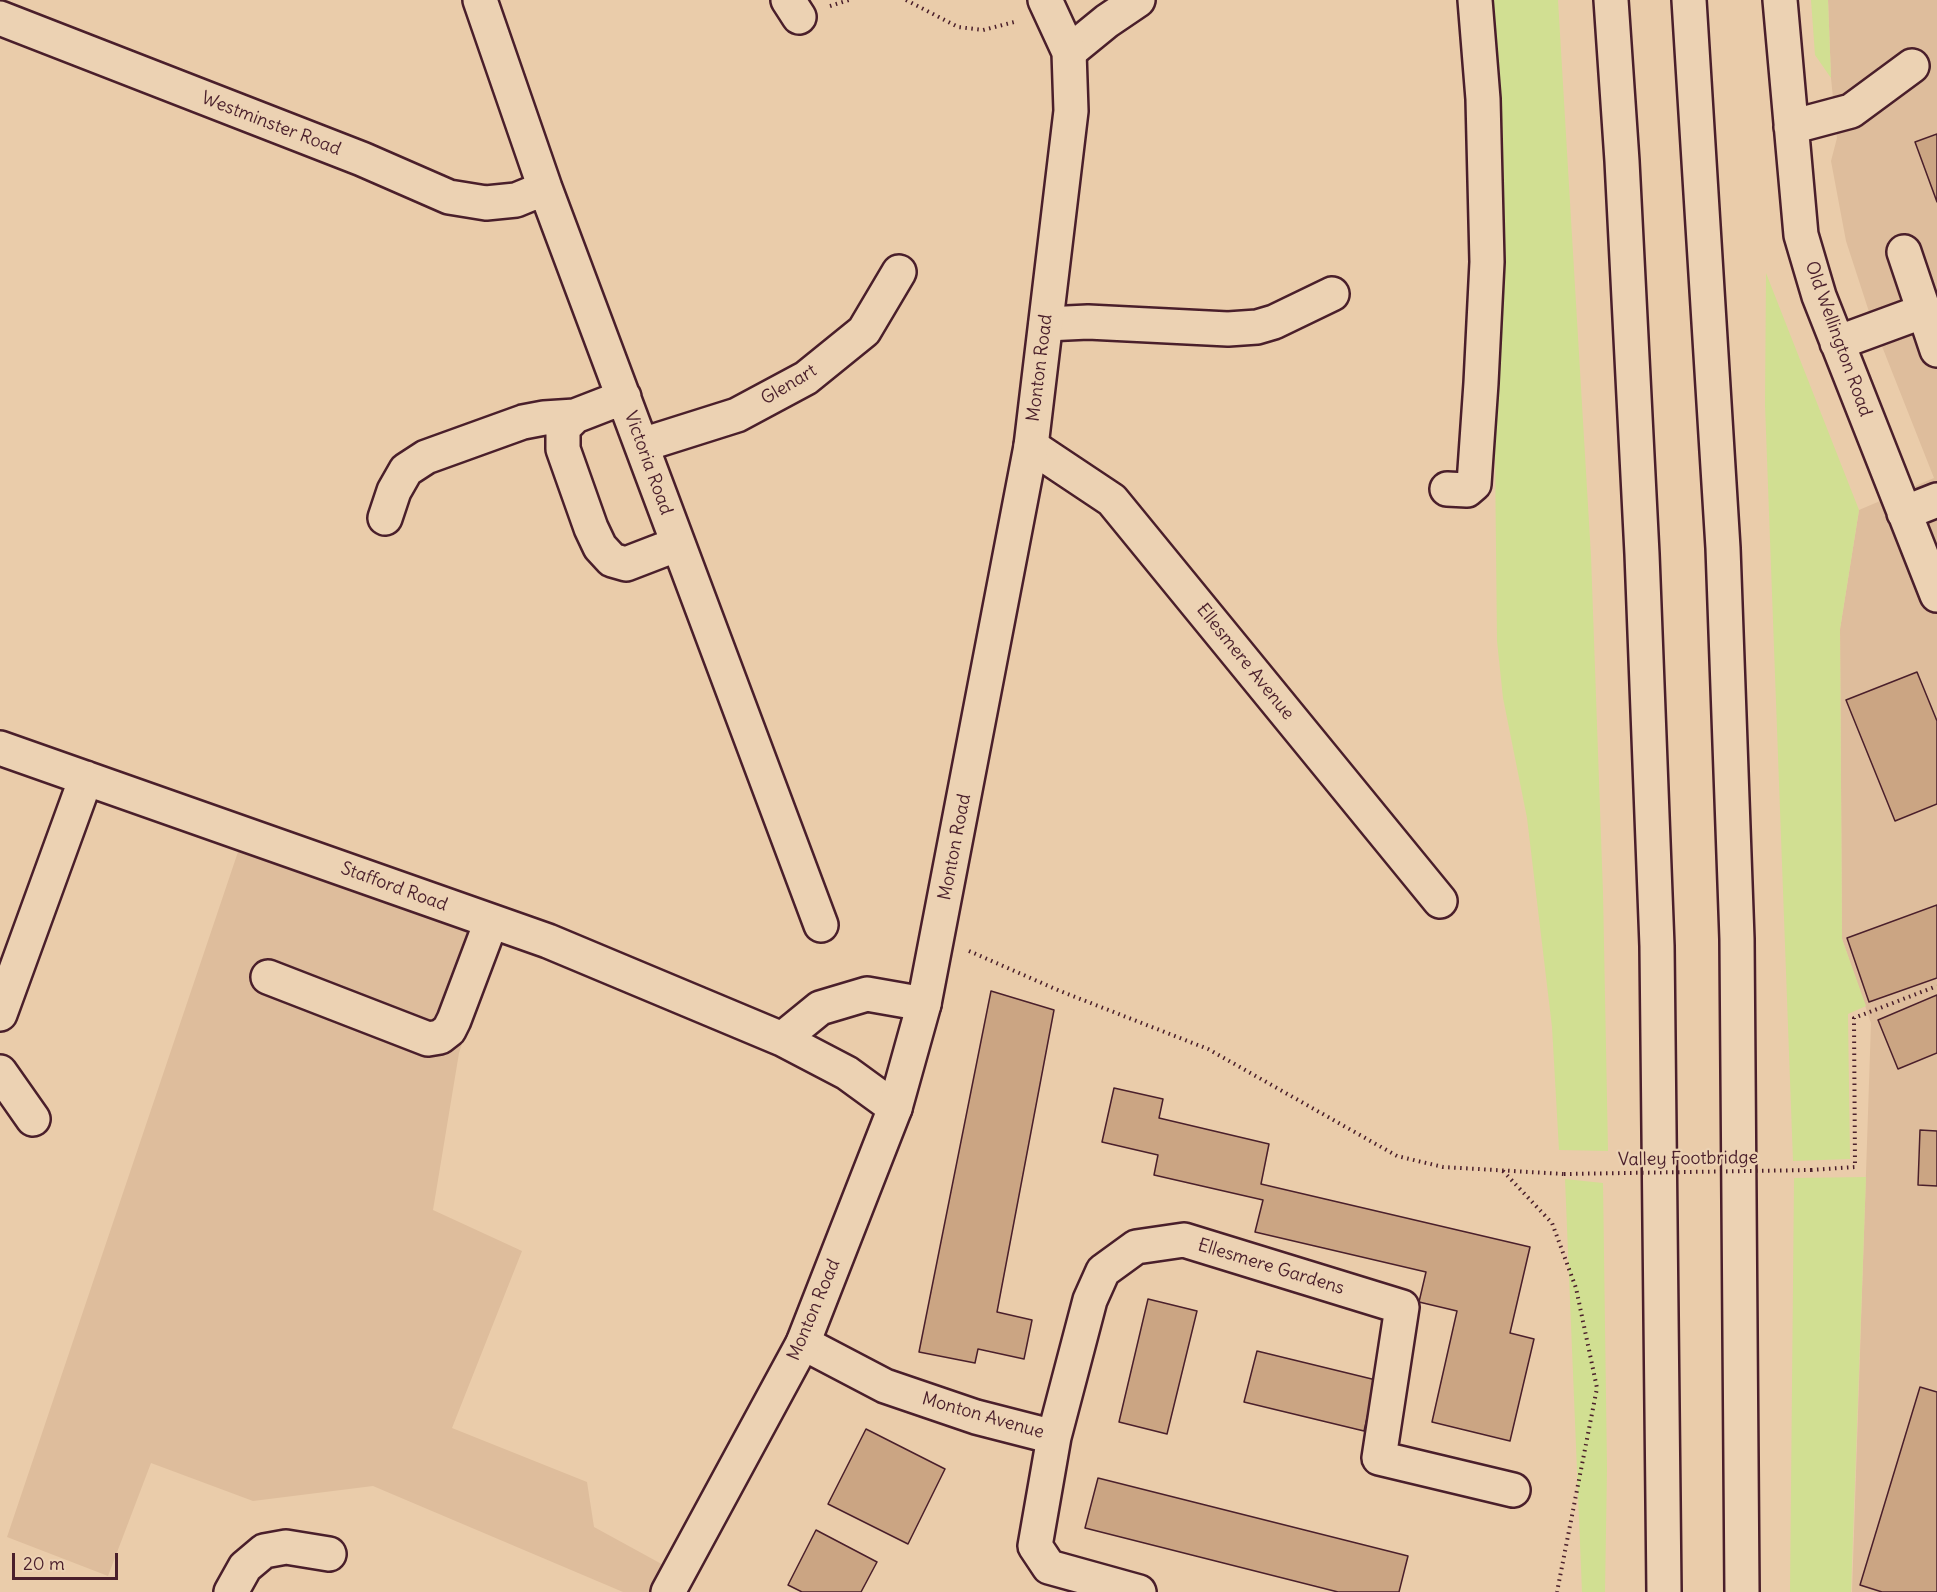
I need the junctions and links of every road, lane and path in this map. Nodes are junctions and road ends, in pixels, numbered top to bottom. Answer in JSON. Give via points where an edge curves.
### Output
{"nodes":[{"id":1,"x":480,"y":0,"type":"edge"},
{"id":2,"x":906,"y":0,"type":"edge"},
{"id":3,"x":1138,"y":0,"type":"edge"},
{"id":4,"x":1475,"y":0,"type":"edge"},
{"id":5,"x":1611,"y":0,"type":"edge"},
{"id":6,"x":1689,"y":0,"type":"edge"},
{"id":7,"x":1780,"y":0,"type":"edge"},
{"id":8,"x":1047,"y":6,"type":"edge"},
{"id":9,"x":0,"y":18,"type":"edge"},
{"id":10,"x":1069,"y":52,"type":"junction"},
{"id":11,"x":1912,"y":66,"type":"dead end"},
{"id":12,"x":1791,"y":127,"type":"junction"},
{"id":13,"x":545,"y":188,"type":"junction"},
{"id":14,"x":1904,"y":252,"type":"dead end"},
{"id":15,"x":900,"y":272,"type":"dead end"},
{"id":16,"x":1332,"y":294,"type":"dead end"},
{"id":17,"x":1924,"y":310,"type":"junction"},
{"id":18,"x":1046,"y":324,"type":"junction"},
{"id":19,"x":1837,"y":343,"type":"junction"},
{"id":20,"x":1937,"y":350,"type":"edge"},
{"id":21,"x":624,"y":397,"type":"junction"},
{"id":22,"x":575,"y":416,"type":"junction"},
{"id":23,"x":642,"y":445,"type":"junction"},
{"id":24,"x":1031,"y":446,"type":"junction"},
{"id":25,"x":1447,"y":489,"type":"dead end"},
{"id":26,"x":1937,"y":500,"type":"edge"},
{"id":27,"x":1904,"y":513,"type":"junction"},
{"id":28,"x":385,"y":518,"type":"dead end"},
{"id":29,"x":678,"y":544,"type":"junction"},
{"id":30,"x":1937,"y":596,"type":"edge"},
{"id":31,"x":0,"y":748,"type":"edge"},
{"id":32,"x":86,"y":778,"type":"junction"},
{"id":33,"x":1440,"y":901,"type":"dead end"},
{"id":34,"x":491,"y":922,"type":"junction"},
{"id":35,"x":821,"y":925,"type":"dead end"},
{"id":36,"x":938,"y":938,"type":"junction"},
{"id":37,"x":268,"y":977,"type":"dead end"},
{"id":38,"x":1937,"y":986,"type":"edge"},
{"id":39,"x":924,"y":1004,"type":"junction"},
{"id":40,"x":0,"y":1014,"type":"edge"},
{"id":41,"x":782,"y":1039,"type":"junction"},
{"id":42,"x":0,"y":1072,"type":"edge"},
{"id":43,"x":895,"y":1108,"type":"junction"},
{"id":44,"x":33,"y":1119,"type":"dead end"},
{"id":45,"x":1503,"y":1171,"type":"junction"},
{"id":46,"x":803,"y":1343,"type":"junction"},
{"id":47,"x":1054,"y":1437,"type":"junction"},
{"id":48,"x":1513,"y":1490,"type":"dead end"},
{"id":49,"x":329,"y":1554,"type":"dead end"},
{"id":50,"x":231,"y":1592,"type":"edge"},
{"id":51,"x":668,"y":1592,"type":"edge"},
{"id":52,"x":1139,"y":1592,"type":"edge"},
{"id":53,"x":1557,"y":1592,"type":"edge"},
{"id":54,"x":1664,"y":1592,"type":"edge"},
{"id":55,"x":1742,"y":1592,"type":"edge"}],
"edges":[{"from":1,"to":13,"type":"main road","name":"Victoria Road"},
{"from":2,"to":8,"type":"path","via":[[958,27],[983,30]]},
{"from":3,"to":10,"type":"main road"},
{"from":4,"to":25,"type":"main road","via":[[1483,99],[1487,251],[1481,383],[1474,484],[1467,490]]},
{"from":5,"to":54,"type":"main road","via":[[1642,554],[1657,946]]},
{"from":6,"to":55,"type":"main road","via":[[1723,548],[1737,939]]},
{"from":7,"to":12,"type":"main road","name":"Old Wellington Road"},
{"from":8,"to":10,"type":"main road"},
{"from":9,"to":13,"type":"main road","name":"Westminster Road","via":[[362,159],[449,197],[486,203],[516,200]]},
{"from":10,"to":18,"type":"main road","name":"Monton Road","via":[[1071,111]]},
{"from":11,"to":12,"type":"main road","via":[[1851,111]]},
{"from":12,"to":19,"type":"main road","name":"Old Wellington Road","via":[[1801,235]]},
{"from":13,"to":21,"type":"main road","name":"Victoria Road"},
{"from":14,"to":17,"type":"main road"},
{"from":15,"to":23,"type":"main road","name":"Glenart","via":[[864,331],[806,378],[737,415]]},
{"from":16,"to":18,"type":"main road","via":[[1257,327]]},
{"from":17,"to":19,"type":"main road"},
{"from":17,"to":20,"type":"main road"},
{"from":18,"to":24,"type":"main road","name":"Monton Road"},
{"from":19,"to":27,"type":"main road","name":"Old Wellington Road"},
{"from":21,"to":22,"type":"main road"},
{"from":21,"to":23,"type":"main road","name":"Victoria Road"},
{"from":22,"to":28,"type":"main road","via":[[523,422],[426,457],[406,470]]},
{"from":22,"to":29,"type":"main road","via":[[563,428],[563,449],[600,547],[612,560],[626,564]]},
{"from":23,"to":29,"type":"main road","name":"Victoria Road"},
{"from":24,"to":33,"type":"main road","name":"Ellesmere Avenue","via":[[1112,500]]},
{"from":24,"to":36,"type":"main road","name":"Monton Road"},
{"from":26,"to":27,"type":"main road"},
{"from":27,"to":30,"type":"main road","name":"Old Wellington Road"},
{"from":29,"to":35,"type":"main road","name":"Victoria Road"},
{"from":31,"to":32,"type":"main road","name":"Stafford Road"},
{"from":32,"to":34,"type":"main road","name":"Stafford Road"},
{"from":32,"to":40,"type":"main road"},
{"from":34,"to":37,"type":"main road","via":[[450,1030],[440,1037],[428,1039]]},
{"from":34,"to":41,"type":"main road","name":"Stafford Road","via":[[548,941]]},
{"from":36,"to":39,"type":"main road","name":"Monton Road"},
{"from":36,"to":45,"type":"path","name":"Valley Footbridge","via":[[1208,1049],[1397,1156],[1443,1167]]},
{"from":38,"to":45,"type":"path","name":"Valley Footbridge","bridge":true,"via":[[1854,1018],[1856,1167],[1564,1174]]},
{"from":39,"to":41,"type":"main road","via":[[867,994],[820,1008]]},
{"from":39,"to":43,"type":"main road","name":"Monton Road"},
{"from":41,"to":43,"type":"main road","name":"Stafford Road","via":[[847,1073]]},
{"from":42,"to":44,"type":"main road"},
{"from":43,"to":46,"type":"main road","name":"Monton Road"},
{"from":45,"to":53,"type":"path","via":[[1552,1223],[1576,1288],[1597,1388]]},
{"from":46,"to":47,"type":"main road","name":"Monton Avenue","via":[[885,1386],[976,1417]]},
{"from":46,"to":51,"type":"main road","name":"Monton Road"},
{"from":47,"to":48,"type":"main road","name":"Ellesmere Gardens","via":[[1090,1300],[1103,1272],[1136,1247],[1184,1240],[1402,1307],[1379,1458]]},
{"from":47,"to":52,"type":"main road","name":"Monton Avenue","via":[[1035,1546],[1048,1567]]},
{"from":49,"to":50,"type":"main road","via":[[286,1546],[264,1551],[245,1567]]}]}
